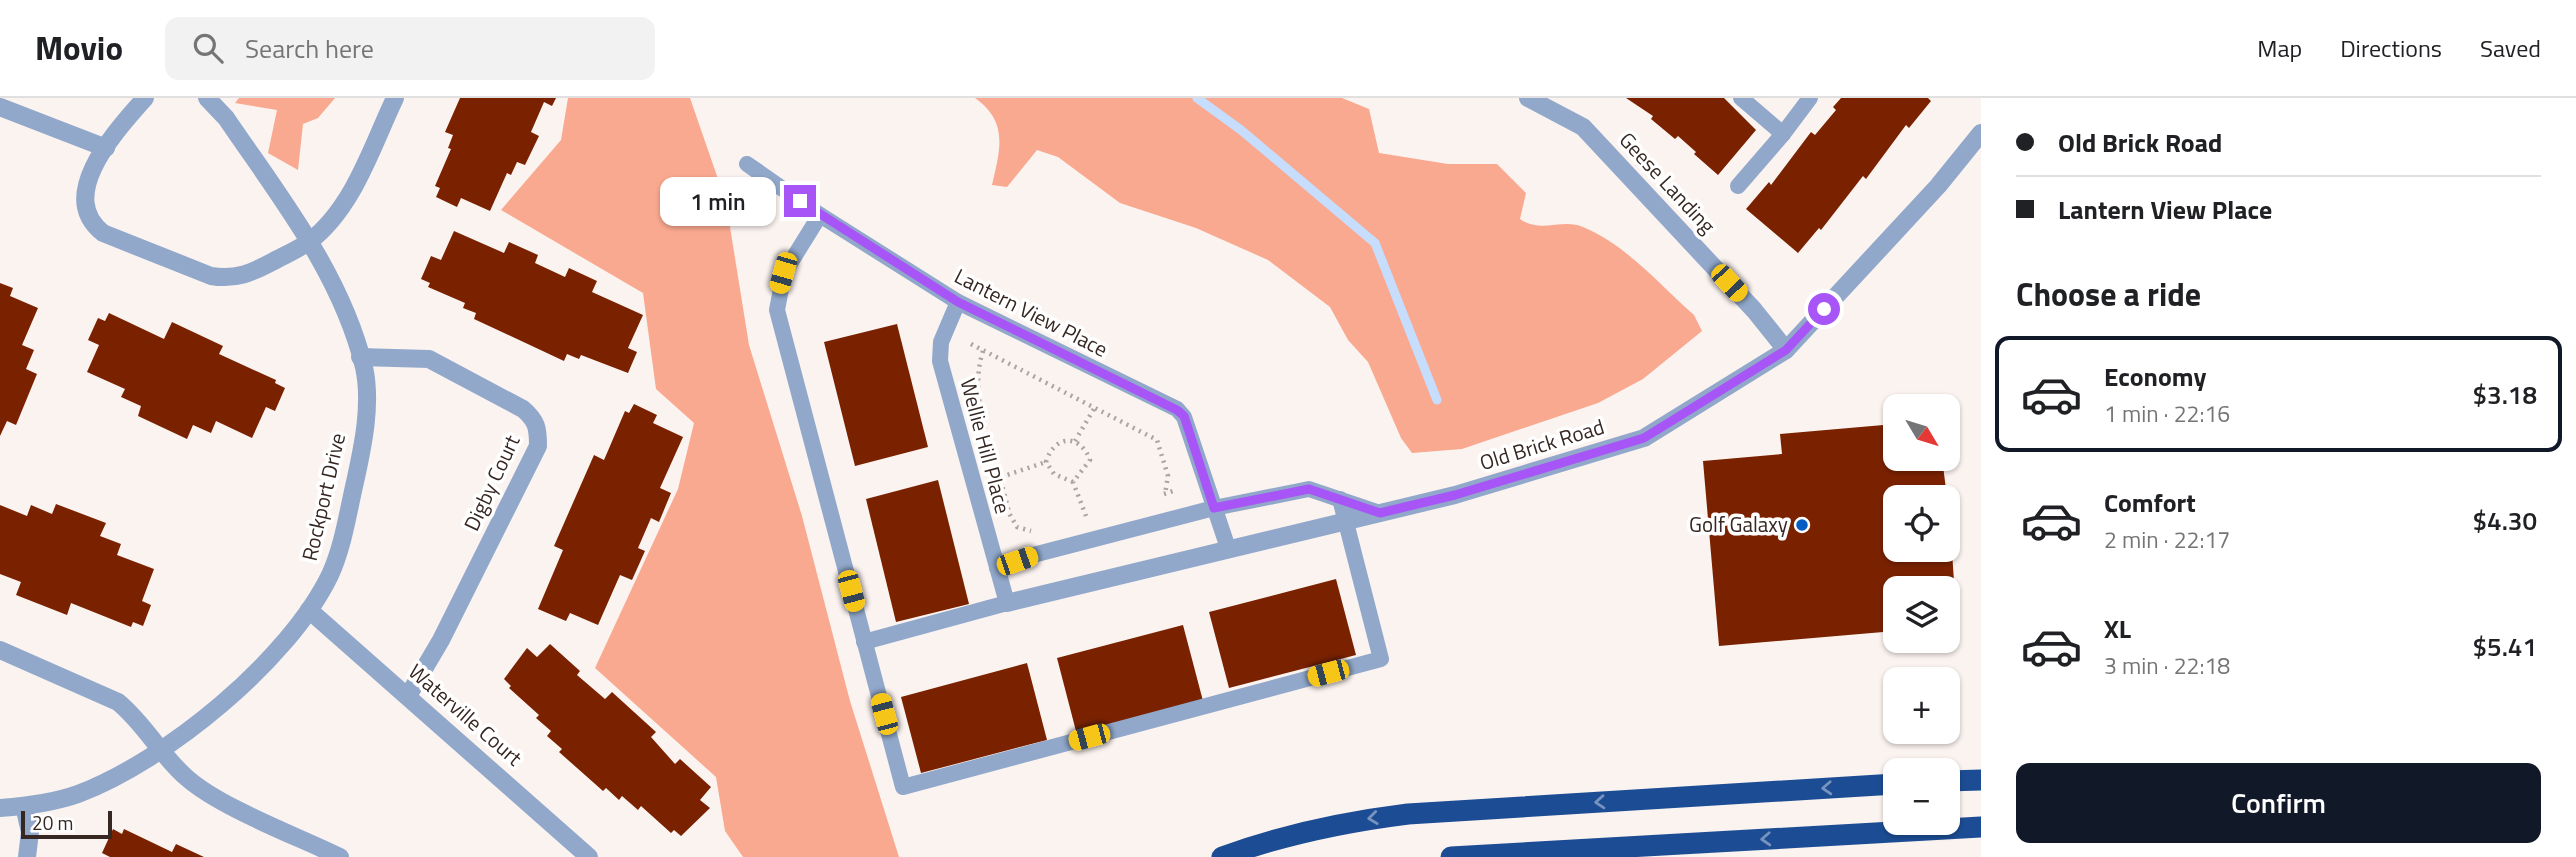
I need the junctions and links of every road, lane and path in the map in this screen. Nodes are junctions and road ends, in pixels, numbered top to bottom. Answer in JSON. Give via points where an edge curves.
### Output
{"nodes":[{"id":1,"x":145,"y":98,"type":"edge"},
{"id":2,"x":207,"y":98,"type":"edge"},
{"id":3,"x":395,"y":98,"type":"edge"},
{"id":4,"x":1528,"y":98,"type":"edge"},
{"id":5,"x":1741,"y":98,"type":"edge"},
{"id":6,"x":1808,"y":98,"type":"edge"},
{"id":7,"x":0,"y":107,"type":"edge"},
{"id":8,"x":1981,"y":133,"type":"edge"},
{"id":9,"x":1783,"y":134,"type":"junction"},
{"id":10,"x":106,"y":148,"type":"junction"},
{"id":11,"x":747,"y":164,"type":"dead end"},
{"id":12,"x":1738,"y":186,"type":"dead end"},
{"id":13,"x":820,"y":215,"type":"junction"},
{"id":14,"x":310,"y":241,"type":"junction"},
{"id":15,"x":958,"y":302,"type":"junction"},
{"id":16,"x":971,"y":344,"type":"dead end"},
{"id":17,"x":1786,"y":350,"type":"junction"},
{"id":18,"x":984,"y":351,"type":"junction"},
{"id":19,"x":360,"y":357,"type":"junction"},
{"id":20,"x":1095,"y":407,"type":"junction"},
{"id":21,"x":1075,"y":441,"type":"junction"},
{"id":22,"x":1046,"y":462,"type":"junction"},
{"id":23,"x":1001,"y":477,"type":"junction"},
{"id":24,"x":1073,"y":482,"type":"junction"},
{"id":25,"x":1165,"y":494,"type":"dead end"},
{"id":26,"x":1340,"y":499,"type":"junction"},
{"id":27,"x":1214,"y":508,"type":"junction"},
{"id":28,"x":1380,"y":513,"type":"junction"},
{"id":29,"x":1086,"y":516,"type":"dead end"},
{"id":30,"x":1347,"y":521,"type":"junction"},
{"id":31,"x":1031,"y":531,"type":"dead end"},
{"id":32,"x":1228,"y":548,"type":"junction"},
{"id":33,"x":997,"y":568,"type":"junction"},
{"id":34,"x":1007,"y":603,"type":"junction"},
{"id":35,"x":309,"y":610,"type":"junction"},
{"id":36,"x":864,"y":642,"type":"junction"},
{"id":37,"x":0,"y":650,"type":"edge"},
{"id":38,"x":408,"y":696,"type":"junction"},
{"id":39,"x":160,"y":750,"type":"junction"},
{"id":40,"x":1981,"y":779,"type":"edge"},
{"id":41,"x":1960,"y":780,"type":"edge"},
{"id":42,"x":1883,"y":785,"type":"edge"},
{"id":43,"x":24,"y":806,"type":"junction"},
{"id":44,"x":0,"y":808,"type":"edge"},
{"id":45,"x":1981,"y":827,"type":"edge"},
{"id":46,"x":27,"y":857,"type":"edge"},
{"id":47,"x":340,"y":857,"type":"edge"},
{"id":48,"x":589,"y":857,"type":"edge"},
{"id":49,"x":1222,"y":857,"type":"edge"},
{"id":50,"x":1451,"y":857,"type":"edge"}],
"edges":[{"from":1,"to":10,"type":"street"},
{"from":2,"to":14,"type":"street","name":"Rockport Drive","via":[[226,118]]},
{"from":3,"to":14,"type":"street","via":[[345,204]]},
{"from":4,"to":17,"type":"street","name":"Geese Landing","via":[[1583,127]]},
{"from":5,"to":9,"type":"lane"},
{"from":6,"to":9,"type":"lane"},
{"from":7,"to":10,"type":"street"},
{"from":8,"to":17,"type":"street","name":"Old Brick Road"},
{"from":9,"to":12,"type":"lane"},
{"from":10,"to":14,"type":"street","via":[[84,194],[86,215],[103,233],[229,279],[249,274]]},
{"from":11,"to":13,"type":"lane","name":"Lantern View Place"},
{"from":13,"to":15,"type":"lane","name":"Lantern View Place"},
{"from":13,"to":36,"type":"lane","via":[[783,273],[777,310]]},
{"from":14,"to":19,"type":"street","name":"Rockport Drive","via":[[340,299]]},
{"from":15,"to":27,"type":"lane","name":"Lantern View Place","via":[[1177,410],[1184,416]]},
{"from":15,"to":33,"type":"lane","name":"Wellie Hill Place","via":[[941,342],[940,361]]},
{"from":16,"to":18,"type":"path"},
{"from":17,"to":28,"type":"street","name":"Old Brick Road","via":[[1644,438]]},
{"from":18,"to":20,"type":"path"},
{"from":18,"to":23,"type":"path","via":[[977,371],[982,411]]},
{"from":19,"to":35,"type":"street","name":"Rockport Drive","via":[[367,402],[361,458],[331,573]]},
{"from":19,"to":38,"type":"street","name":"Digby Court","via":[[429,359],[523,409],[538,427],[538,446]]},
{"from":20,"to":21,"type":"path"},
{"from":20,"to":25,"type":"path","via":[[1157,440],[1168,477]]},
{"from":21,"to":22,"type":"path","via":[[1059,441]]},
{"from":21,"to":24,"type":"path","via":[[1090,460]]},
{"from":22,"to":23,"type":"path"},
{"from":22,"to":24,"type":"path","via":[[1054,474]]},
{"from":23,"to":31,"type":"path","via":[[1009,513],[1017,527]]},
{"from":24,"to":29,"type":"path"},
{"from":26,"to":27,"type":"lane","via":[[1309,489]]},
{"from":26,"to":28,"type":"lane"},
{"from":26,"to":30,"type":"lane"},
{"from":27,"to":32,"type":"lane","name":"Lantern View Place"},
{"from":27,"to":33,"type":"lane"},
{"from":28,"to":30,"type":"street","name":"Old Brick Road"},
{"from":30,"to":32,"type":"street","name":"Old Brick Road"},
{"from":30,"to":36,"type":"lane","via":[[1381,659],[903,787]]},
{"from":32,"to":34,"type":"street","name":"Old Brick Road"},
{"from":33,"to":34,"type":"lane","name":"Wellie Hill Place"},
{"from":34,"to":36,"type":"lane"},
{"from":35,"to":38,"type":"street","name":"Waterville Court"},
{"from":35,"to":39,"type":"street","name":"Rockport Drive","via":[[277,651]]},
{"from":37,"to":39,"type":"street","via":[[118,702]]},
{"from":38,"to":48,"type":"street","name":"Waterville Court"},
{"from":39,"to":43,"type":"street","name":"Rockport Drive","via":[[78,794]]},
{"from":39,"to":47,"type":"street","via":[[209,794]]},
{"from":40,"to":41,"type":"highway"},
{"from":42,"to":49,"type":"highway","one_way":true,"via":[[1408,814],[1297,833]]},
{"from":43,"to":44,"type":"street","name":"Rockport Drive"},
{"from":43,"to":46,"type":"street","via":[[30,832]]},
{"from":45,"to":50,"type":"highway","one_way":true}]}
